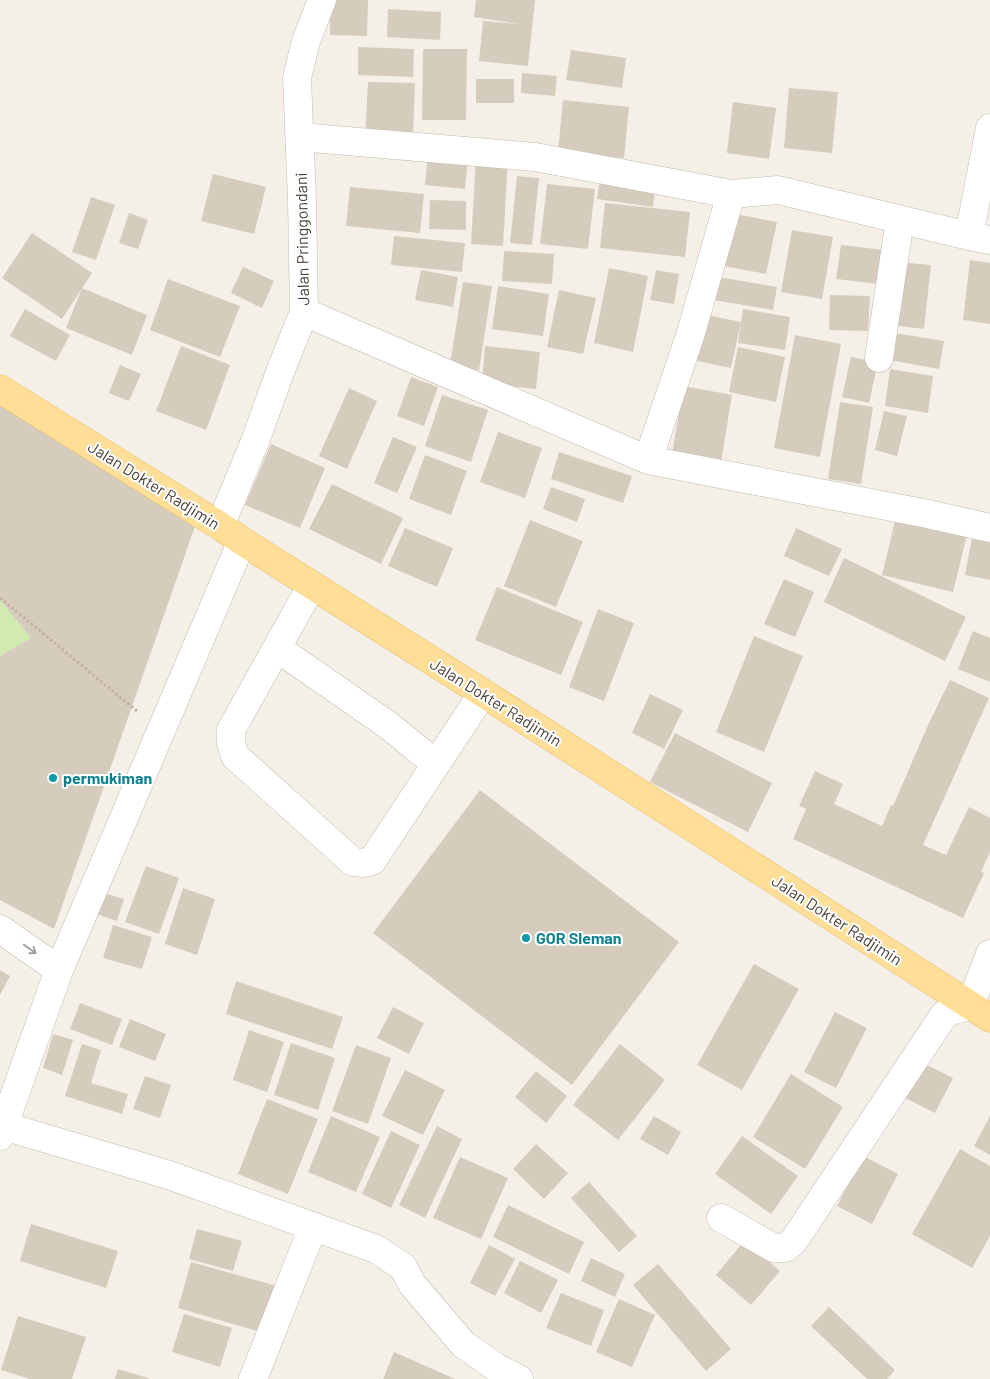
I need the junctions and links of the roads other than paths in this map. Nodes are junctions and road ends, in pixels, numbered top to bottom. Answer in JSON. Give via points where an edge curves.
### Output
{"nodes":[{"id":1,"x":322,"y":0,"type":"edge"},
{"id":2,"x":990,"y":128,"type":"edge"},
{"id":3,"x":300,"y":137,"type":"junction"},
{"id":4,"x":731,"y":194,"type":"junction"},
{"id":5,"x":900,"y":220,"type":"junction"},
{"id":6,"x":979,"y":238,"type":"edge"},
{"id":7,"x":304,"y":312,"type":"junction"},
{"id":8,"x":879,"y":358,"type":"dead end"},
{"id":9,"x":0,"y":389,"type":"edge"},
{"id":10,"x":648,"y":460,"type":"junction"},
{"id":11,"x":220,"y":526,"type":"junction"},
{"id":12,"x":990,"y":528,"type":"edge"},
{"id":13,"x":242,"y":541,"type":"junction"},
{"id":14,"x":312,"y":586,"type":"junction"},
{"id":15,"x":277,"y":648,"type":"junction"},
{"id":16,"x":483,"y":693,"type":"junction"},
{"id":17,"x":436,"y":764,"type":"junction"},
{"id":18,"x":0,"y":928,"type":"edge"},
{"id":19,"x":990,"y":954,"type":"edge"},
{"id":20,"x":59,"y":970,"type":"junction"},
{"id":21,"x":980,"y":1012,"type":"edge"},
{"id":22,"x":1,"y":1129,"type":"edge"},
{"id":23,"x":721,"y":1218,"type":"dead end"},
{"id":24,"x":313,"y":1227,"type":"junction"},
{"id":25,"x":253,"y":1379,"type":"edge"},
{"id":26,"x":519,"y":1379,"type":"edge"}],
"edges":[{"from":1,"to":3,"type":"street","name":"Jalan Pringgondani","via":[[306,41],[297,78]]},
{"from":2,"to":6,"type":"street"},
{"from":3,"to":4,"type":"street","via":[[535,157]]},
{"from":3,"to":7,"type":"street","name":"Jalan Pringgondani"},
{"from":4,"to":5,"type":"street","via":[[778,190]]},
{"from":4,"to":10,"type":"street","via":[[690,336]]},
{"from":5,"to":6,"type":"street"},
{"from":5,"to":8,"type":"street"},
{"from":7,"to":10,"type":"street"},
{"from":7,"to":11,"type":"street","name":"Jalan Pringgondani"},
{"from":9,"to":11,"type":"main road","name":"Jalan Dokter Radjimin"},
{"from":10,"to":12,"type":"street"},
{"from":11,"to":13,"type":"main road","name":"Jalan Dokter Radjimin"},
{"from":13,"to":14,"type":"main road","name":"Jalan Dokter Radjimin"},
{"from":13,"to":20,"type":"street"},
{"from":14,"to":15,"type":"street"},
{"from":14,"to":16,"type":"main road","name":"Jalan Dokter Radjimin"},
{"from":15,"to":17,"type":"street","via":[[388,725]]},
{"from":15,"to":17,"type":"street","via":[[230,730],[235,756],[353,862],[372,861]]},
{"from":16,"to":17,"type":"street"},
{"from":16,"to":21,"type":"main road","name":"Jalan Dokter Radjimin"},
{"from":18,"to":20,"type":"street","one_way":true},
{"from":19,"to":21,"type":"street"},
{"from":20,"to":22,"type":"street"},
{"from":21,"to":23,"type":"street","via":[[952,1010],[944,1015],[793,1242],[785,1248],[774,1248]]},
{"from":22,"to":24,"type":"street","via":[[169,1176]]},
{"from":24,"to":25,"type":"street"},
{"from":24,"to":26,"type":"street","via":[[376,1249],[403,1267],[412,1284],[463,1344]]}]}
